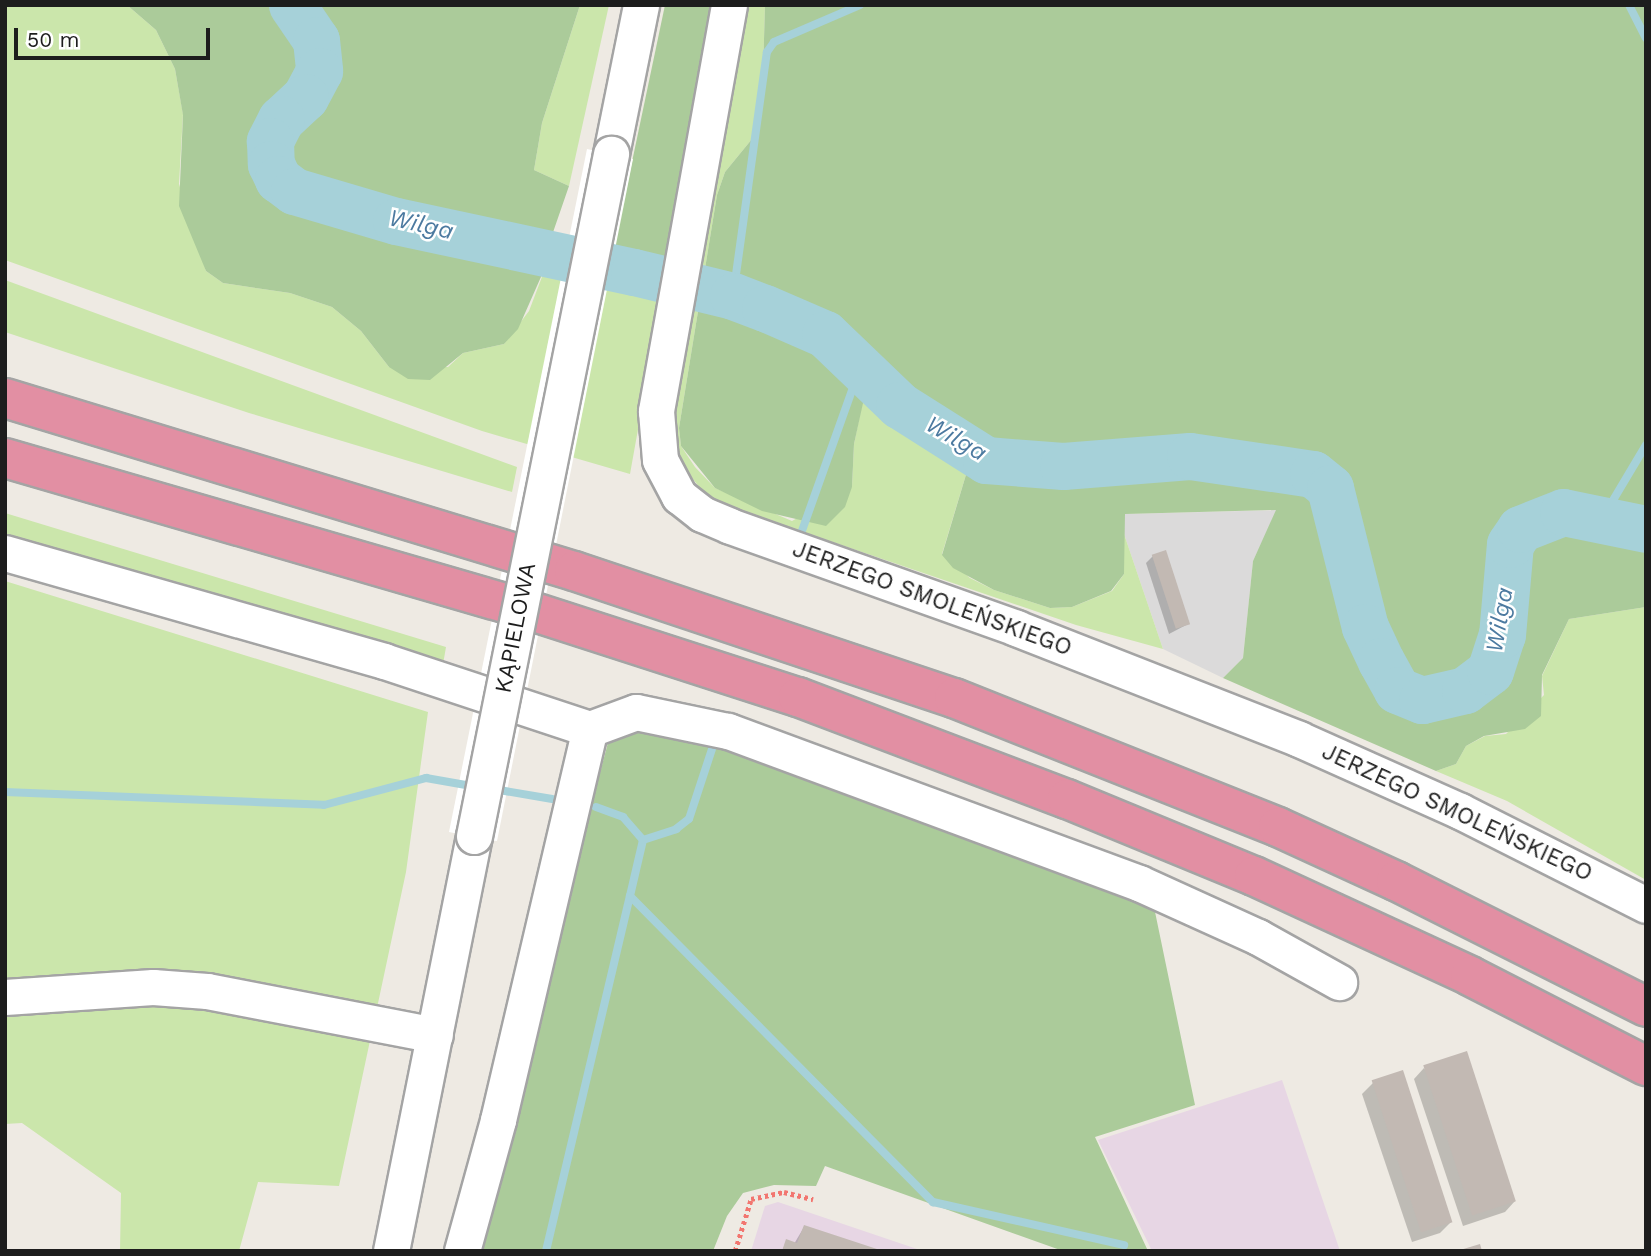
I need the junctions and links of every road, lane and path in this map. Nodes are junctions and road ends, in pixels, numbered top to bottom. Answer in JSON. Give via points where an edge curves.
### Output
{"nodes":[{"id":1,"x":641,"y":5,"type":"edge"},
{"id":2,"x":729,"y":5,"type":"edge"},
{"id":3,"x":5,"y":398,"type":"edge"},
{"id":4,"x":5,"y":458,"type":"edge"},
{"id":5,"x":5,"y":553,"type":"edge"},
{"id":6,"x":590,"y":729,"type":"junction"},
{"id":7,"x":1646,"y":905,"type":"edge"},
{"id":8,"x":1339,"y":982,"type":"dead end"},
{"id":9,"x":5,"y":997,"type":"edge"},
{"id":10,"x":1646,"y":1007,"type":"edge"},
{"id":11,"x":435,"y":1035,"type":"junction"},
{"id":12,"x":1646,"y":1066,"type":"edge"},
{"id":13,"x":813,"y":1199,"type":"dead end"},
{"id":14,"x":391,"y":1251,"type":"edge"},
{"id":15,"x":462,"y":1251,"type":"edge"},
{"id":16,"x":734,"y":1251,"type":"edge"}],
"edges":[{"from":1,"to":11,"type":"street","name":"KĄPIELOWA","bridge":true},
{"from":2,"to":7,"type":"street","name":"JERZEGO SMOLEŃSKIEGO","via":[[655,438],[668,480],[702,514],[1017,628],[1299,739],[1460,811]]},
{"from":3,"to":10,"type":"highway","via":[[574,571],[954,698],[1278,827]]},
{"from":4,"to":12,"type":"highway","via":[[525,609],[798,697],[1254,876],[1457,970]]},
{"from":5,"to":6,"type":"street","via":[[384,661]]},
{"from":6,"to":8,"type":"street","via":[[636,712],[728,731],[1139,883],[1258,937]]},
{"from":6,"to":15,"type":"street","via":[[498,1120]]},
{"from":9,"to":11,"type":"street","via":[[153,987],[194,990]]},
{"from":11,"to":14,"type":"street","name":"KĄPIELOWA"},
{"from":13,"to":16,"type":"path","via":[[784,1192],[751,1199]]}]}
